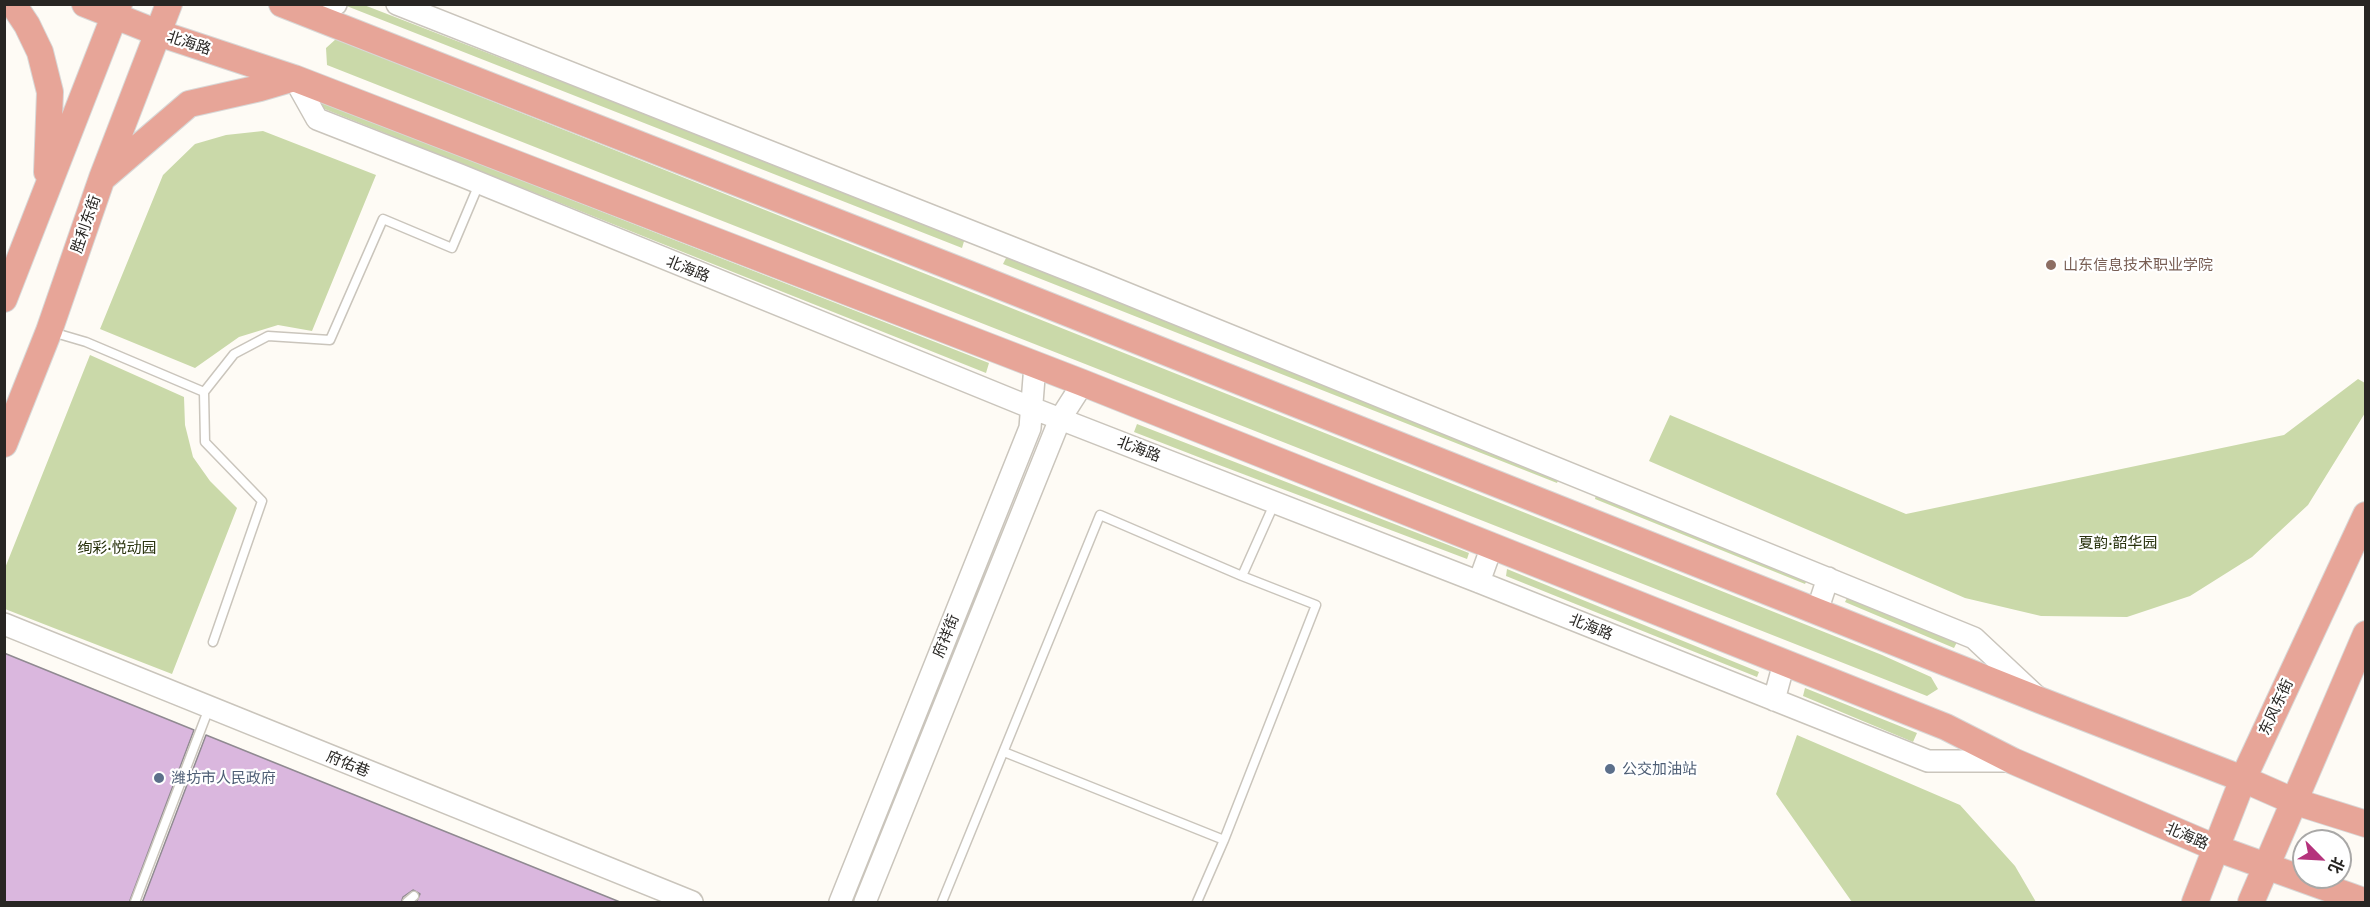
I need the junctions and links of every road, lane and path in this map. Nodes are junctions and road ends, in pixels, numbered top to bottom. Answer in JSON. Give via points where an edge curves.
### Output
{"nodes":[{"id":1,"x":13,"y":4,"type":"edge"},
{"id":2,"x":86,"y":4,"type":"edge"},
{"id":3,"x":169,"y":4,"type":"edge"},
{"id":4,"x":282,"y":4,"type":"edge"},
{"id":5,"x":397,"y":4,"type":"edge"},
{"id":6,"x":320,"y":8,"type":"edge"},
{"id":7,"x":116,"y":10,"type":"edge"},
{"id":8,"x":158,"y":33,"type":"junction"},
{"id":9,"x":294,"y":78,"type":"junction"},
{"id":10,"x":102,"y":178,"type":"junction"},
{"id":11,"x":479,"y":184,"type":"junction"},
{"id":12,"x":46,"y":194,"type":"junction"},
{"id":13,"x":4,"y":299,"type":"edge"},
{"id":14,"x":49,"y":331,"type":"junction"},
{"id":15,"x":1035,"y":365,"type":"junction"},
{"id":16,"x":1083,"y":383,"type":"junction"},
{"id":17,"x":204,"y":392,"type":"junction"},
{"id":18,"x":1032,"y":408,"type":"junction"},
{"id":19,"x":1060,"y":419,"type":"junction"},
{"id":20,"x":4,"y":444,"type":"edge"},
{"id":21,"x":1275,"y":502,"type":"junction"},
{"id":22,"x":2366,"y":515,"type":"edge"},
{"id":23,"x":1492,"y":546,"type":"junction"},
{"id":24,"x":1242,"y":576,"type":"junction"},
{"id":25,"x":1828,"y":578,"type":"junction"},
{"id":26,"x":1479,"y":582,"type":"junction"},
{"id":27,"x":1816,"y":611,"type":"junction"},
{"id":28,"x":4,"y":624,"type":"edge"},
{"id":29,"x":2366,"y":634,"type":"edge"},
{"id":30,"x":213,"y":642,"type":"dead end"},
{"id":31,"x":1784,"y":663,"type":"junction"},
{"id":32,"x":1774,"y":700,"type":"junction"},
{"id":33,"x":2042,"y":701,"type":"junction"},
{"id":34,"x":209,"y":708,"type":"junction"},
{"id":35,"x":1004,"y":752,"type":"junction"},
{"id":36,"x":2013,"y":760,"type":"junction"},
{"id":37,"x":2243,"y":779,"type":"junction"},
{"id":38,"x":2293,"y":801,"type":"junction"},
{"id":39,"x":2366,"y":824,"type":"edge"},
{"id":40,"x":1224,"y":840,"type":"junction"},
{"id":41,"x":2216,"y":848,"type":"junction"},
{"id":42,"x":2267,"y":866,"type":"junction"},
{"id":43,"x":414,"y":896,"type":"dead end"},
{"id":44,"x":2366,"y":902,"type":"edge"},
{"id":45,"x":135,"y":903,"type":"edge"},
{"id":46,"x":407,"y":903,"type":"edge"},
{"id":47,"x":692,"y":903,"type":"edge"},
{"id":48,"x":840,"y":903,"type":"edge"},
{"id":49,"x":865,"y":903,"type":"edge"},
{"id":50,"x":942,"y":903,"type":"edge"},
{"id":51,"x":1197,"y":903,"type":"edge"},
{"id":52,"x":2195,"y":903,"type":"edge"},
{"id":53,"x":2251,"y":903,"type":"edge"}],
"edges":[{"from":1,"to":12,"type":"main road","via":[[40,52],[50,92]]},
{"from":2,"to":7,"type":"main road","name":"北海路"},
{"from":3,"to":8,"type":"main road","name":"胜利东街"},
{"from":4,"to":6,"type":"main road"},
{"from":5,"to":25,"type":"street","via":[[1091,279]]},
{"from":6,"to":27,"type":"main road"},
{"from":7,"to":8,"type":"main road","name":"北海路"},
{"from":7,"to":12,"type":"main road"},
{"from":8,"to":9,"type":"main road","name":"北海路"},
{"from":8,"to":10,"type":"main road","name":"胜利东街"},
{"from":9,"to":10,"type":"main road","via":[[189,104]]},
{"from":9,"to":11,"type":"street","name":"北海路","via":[[317,119]]},
{"from":9,"to":15,"type":"main road","name":"北海路"},
{"from":10,"to":14,"type":"main road","name":"胜利东街"},
{"from":11,"to":17,"type":"lane","via":[[452,248],[383,219],[330,340],[268,336],[234,354]]},
{"from":11,"to":18,"type":"street","name":"北海路"},
{"from":12,"to":13,"type":"main road"},
{"from":14,"to":17,"type":"lane","via":[[86,342]]},
{"from":14,"to":20,"type":"main road","name":"胜利东街"},
{"from":15,"to":16,"type":"main road","name":"北海路"},
{"from":15,"to":18,"type":"street","name":"府祥街"},
{"from":16,"to":19,"type":"street","name":"府祥街"},
{"from":16,"to":23,"type":"main road","name":"北海路"},
{"from":17,"to":30,"type":"lane","via":[[205,442],[262,501]]},
{"from":18,"to":19,"type":"street","name":"北海路"},
{"from":18,"to":48,"type":"street","name":"府祥街","via":[[1030,428]]},
{"from":19,"to":21,"type":"street","name":"北海路"},
{"from":19,"to":49,"type":"street","name":"府祥街"},
{"from":21,"to":24,"type":"lane"},
{"from":21,"to":26,"type":"street","name":"北海路"},
{"from":22,"to":37,"type":"main road","name":"东风东街"},
{"from":23,"to":26,"type":"street"},
{"from":23,"to":31,"type":"main road","name":"北海路"},
{"from":24,"to":35,"type":"lane","via":[[1101,515]]},
{"from":24,"to":40,"type":"lane","via":[[1316,605]]},
{"from":25,"to":27,"type":"street"},
{"from":25,"to":33,"type":"street","via":[[1974,638]]},
{"from":26,"to":32,"type":"street","name":"北海路"},
{"from":27,"to":33,"type":"main road"},
{"from":28,"to":34,"type":"street","name":"府佑巷"},
{"from":29,"to":38,"type":"main road"},
{"from":31,"to":32,"type":"street"},
{"from":31,"to":36,"type":"main road","name":"北海路","via":[[1946,727]]},
{"from":32,"to":36,"type":"street","name":"北海路","via":[[1928,761]]},
{"from":33,"to":37,"type":"main road"},
{"from":34,"to":45,"type":"lane"},
{"from":34,"to":47,"type":"street","name":"府佑巷"},
{"from":35,"to":40,"type":"lane"},
{"from":35,"to":50,"type":"lane"},
{"from":36,"to":41,"type":"main road","name":"北海路"},
{"from":37,"to":38,"type":"main road"},
{"from":37,"to":41,"type":"main road","name":"东风东街"},
{"from":38,"to":39,"type":"main road"},
{"from":38,"to":42,"type":"main road"},
{"from":40,"to":51,"type":"lane"},
{"from":41,"to":42,"type":"main road","name":"北海路"},
{"from":41,"to":52,"type":"main road","name":"东风东街"},
{"from":42,"to":44,"type":"main road","name":"北海路"},
{"from":42,"to":53,"type":"main road"},
{"from":43,"to":46,"type":"lane"}]}
